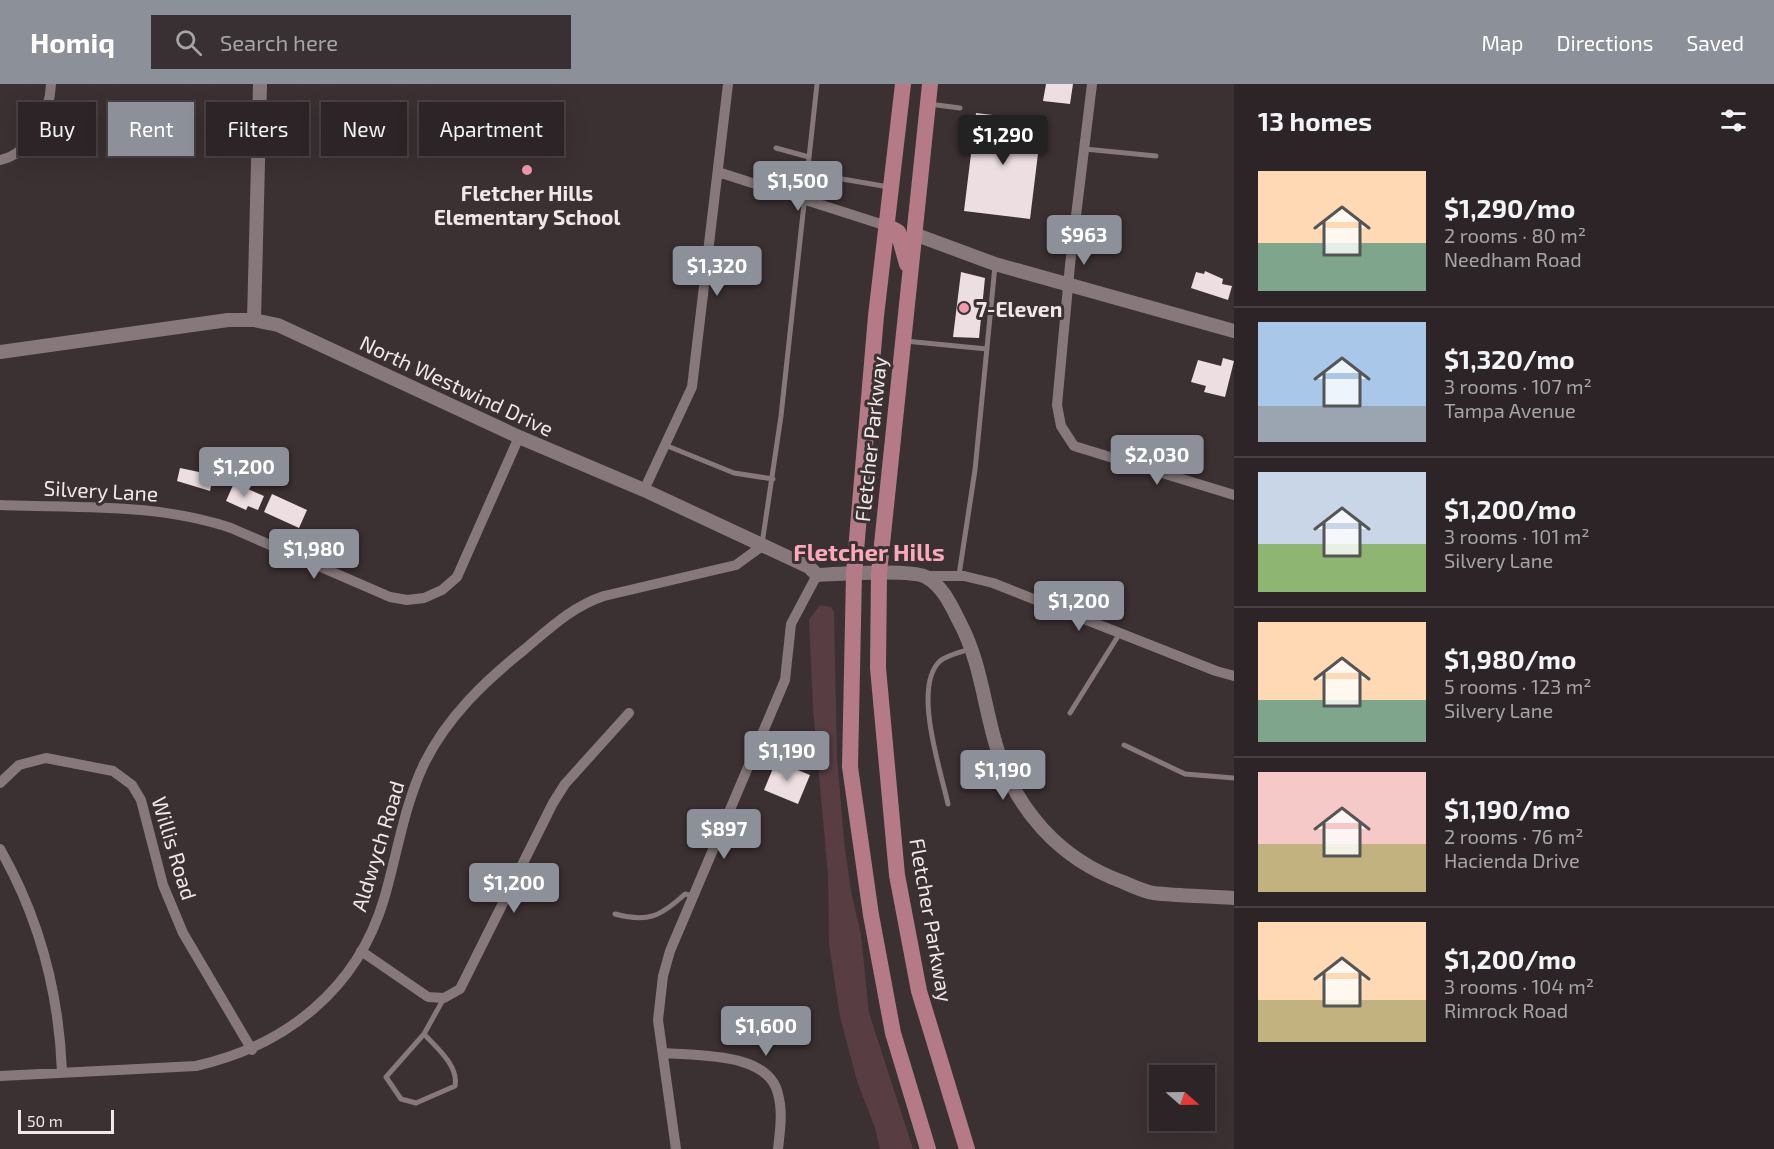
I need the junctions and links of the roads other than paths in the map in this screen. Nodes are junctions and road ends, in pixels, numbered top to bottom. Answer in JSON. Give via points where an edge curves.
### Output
{"nodes":[{"id":1,"x":51,"y":84,"type":"edge"},
{"id":2,"x":261,"y":84,"type":"edge"},
{"id":3,"x":728,"y":84,"type":"edge"},
{"id":4,"x":817,"y":84,"type":"edge"},
{"id":5,"x":903,"y":84,"type":"edge"},
{"id":6,"x":930,"y":84,"type":"edge"},
{"id":7,"x":1092,"y":84,"type":"edge"},
{"id":8,"x":928,"y":104,"type":"junction"},
{"id":9,"x":960,"y":108,"type":"dead end"},
{"id":10,"x":776,"y":148,"type":"dead end"},
{"id":11,"x":1085,"y":150,"type":"junction"},
{"id":12,"x":1156,"y":156,"type":"dead end"},
{"id":13,"x":809,"y":157,"type":"junction"},
{"id":14,"x":0,"y":160,"type":"edge"},
{"id":15,"x":718,"y":172,"type":"junction"},
{"id":16,"x":807,"y":173,"type":"junction"},
{"id":17,"x":891,"y":187,"type":"junction"},
{"id":18,"x":804,"y":199,"type":"junction"},
{"id":19,"x":886,"y":225,"type":"junction"},
{"id":20,"x":914,"y":234,"type":"junction"},
{"id":21,"x":995,"y":264,"type":"junction"},
{"id":22,"x":910,"y":280,"type":"junction"},
{"id":23,"x":1068,"y":283,"type":"junction"},
{"id":24,"x":254,"y":320,"type":"junction"},
{"id":25,"x":1234,"y":331,"type":"edge"},
{"id":26,"x":903,"y":341,"type":"junction"},
{"id":27,"x":987,"y":349,"type":"junction"},
{"id":28,"x":0,"y":352,"type":"edge"},
{"id":29,"x":519,"y":437,"type":"junction"},
{"id":30,"x":665,"y":445,"type":"junction"},
{"id":31,"x":773,"y":479,"type":"junction"},
{"id":32,"x":644,"y":490,"type":"junction"},
{"id":33,"x":1234,"y":495,"type":"edge"},
{"id":34,"x":0,"y":505,"type":"edge"},
{"id":35,"x":762,"y":546,"type":"junction"},
{"id":36,"x":854,"y":573,"type":"junction"},
{"id":37,"x":879,"y":573,"type":"junction"},
{"id":38,"x":818,"y":574,"type":"junction"},
{"id":39,"x":924,"y":576,"type":"junction"},
{"id":40,"x":958,"y":576,"type":"junction"},
{"id":41,"x":1120,"y":633,"type":"junction"},
{"id":42,"x":971,"y":649,"type":"junction"},
{"id":43,"x":1234,"y":676,"type":"edge"},
{"id":44,"x":629,"y":713,"type":"dead end"},
{"id":45,"x":1070,"y":713,"type":"dead end"},
{"id":46,"x":1125,"y":745,"type":"dead end"},
{"id":47,"x":2,"y":778,"type":"edge"},
{"id":48,"x":1234,"y":778,"type":"edge"},
{"id":49,"x":948,"y":804,"type":"dead end"},
{"id":50,"x":0,"y":849,"type":"edge"},
{"id":51,"x":694,"y":896,"type":"junction"},
{"id":52,"x":1234,"y":898,"type":"edge"},
{"id":53,"x":615,"y":914,"type":"dead end"},
{"id":54,"x":361,"y":951,"type":"junction"},
{"id":55,"x":444,"y":998,"type":"junction"},
{"id":56,"x":424,"y":1034,"type":"junction"},
{"id":57,"x":252,"y":1050,"type":"junction"},
{"id":58,"x":664,"y":1053,"type":"junction"},
{"id":59,"x":62,"y":1072,"type":"junction"},
{"id":60,"x":0,"y":1076,"type":"edge"},
{"id":61,"x":676,"y":1149,"type":"edge"},
{"id":62,"x":778,"y":1149,"type":"edge"},
{"id":63,"x":928,"y":1149,"type":"edge"},
{"id":64,"x":967,"y":1149,"type":"edge"}],
"edges":[{"from":1,"to":14,"type":"street","via":[[48,105],[33,134],[15,153]]},
{"from":2,"to":24,"type":"street"},
{"from":3,"to":15,"type":"street"},
{"from":4,"to":13,"type":"lane"},
{"from":5,"to":17,"type":"main road","name":"Fletcher Parkway"},
{"from":6,"to":8,"type":"main road","name":"Fletcher Parkway"},
{"from":7,"to":11,"type":"street"},
{"from":8,"to":9,"type":"lane"},
{"from":8,"to":20,"type":"main road","name":"Fletcher Parkway"},
{"from":10,"to":13,"type":"lane"},
{"from":11,"to":12,"type":"lane"},
{"from":11,"to":23,"type":"street"},
{"from":13,"to":16,"type":"lane"},
{"from":15,"to":18,"type":"street"},
{"from":15,"to":30,"type":"street","via":[[692,387]]},
{"from":16,"to":17,"type":"lane"},
{"from":16,"to":18,"type":"lane"},
{"from":17,"to":19,"type":"main road","name":"Fletcher Parkway"},
{"from":17,"to":20,"type":"main road","via":[[899,218]]},
{"from":18,"to":19,"type":"street"},
{"from":18,"to":31,"type":"lane"},
{"from":19,"to":22,"type":"main road","via":[[898,232]]},
{"from":19,"to":36,"type":"main road","name":"Fletcher Parkway"},
{"from":20,"to":21,"type":"street"},
{"from":20,"to":22,"type":"main road","name":"Fletcher Parkway"},
{"from":21,"to":23,"type":"street"},
{"from":21,"to":27,"type":"lane"},
{"from":22,"to":26,"type":"main road","name":"Fletcher Parkway"},
{"from":23,"to":25,"type":"street"},
{"from":23,"to":33,"type":"street","via":[[1058,405],[1061,426],[1074,446]]},
{"from":24,"to":28,"type":"street","name":"North Westwind Drive","via":[[228,320]]},
{"from":24,"to":29,"type":"street","name":"North Westwind Drive","via":[[278,325]]},
{"from":26,"to":27,"type":"lane"},
{"from":26,"to":37,"type":"main road","name":"Fletcher Parkway"},
{"from":27,"to":40,"type":"lane","via":[[975,470]]},
{"from":29,"to":32,"type":"street","name":"North Westwind Drive"},
{"from":29,"to":34,"type":"street","name":"Silvery Lane","via":[[462,569],[442,590],[416,599],[390,597],[231,528],[193,517],[161,512]]},
{"from":30,"to":31,"type":"lane","via":[[734,473]]},
{"from":30,"to":32,"type":"street"},
{"from":31,"to":35,"type":"lane"},
{"from":32,"to":35,"type":"street","name":"North Westwind Drive"},
{"from":35,"to":38,"type":"street","name":"North Westwind Drive"},
{"from":35,"to":54,"type":"street","name":"Aldwych Road","via":[[736,565],[585,603],[495,673],[454,716],[423,766],[384,900]]},
{"from":36,"to":37,"type":"street"},
{"from":36,"to":38,"type":"street"},
{"from":36,"to":63,"type":"main road","name":"Fletcher Parkway","via":[[850,767],[893,1033]]},
{"from":37,"to":39,"type":"street"},
{"from":37,"to":64,"type":"main road","name":"Fletcher Parkway","via":[[878,668],[897,874],[919,991]]},
{"from":38,"to":51,"type":"street","via":[[791,624],[785,680]]},
{"from":39,"to":40,"type":"street"},
{"from":39,"to":42,"type":"street","via":[[940,587]]},
{"from":40,"to":41,"type":"street","via":[[993,583]]},
{"from":41,"to":43,"type":"street"},
{"from":41,"to":45,"type":"lane"},
{"from":42,"to":49,"type":"lane","via":[[941,659],[928,686],[928,711]]},
{"from":42,"to":52,"type":"street","via":[[996,746],[1012,787],[1041,828],[1098,874],[1150,892]]},
{"from":44,"to":55,"type":"street","via":[[565,784],[460,989]]},
{"from":46,"to":48,"type":"lane","via":[[1185,774]]},
{"from":47,"to":57,"type":"street","name":"Willis Road","via":[[20,765],[46,758],[113,771],[132,785],[141,800],[163,885],[183,933]]},
{"from":50,"to":59,"type":"street","via":[[30,909],[48,966]]},
{"from":51,"to":53,"type":"lane","via":[[685,894],[665,912],[652,916],[633,919]]},
{"from":51,"to":58,"type":"street","via":[[663,976],[658,1020]]},
{"from":54,"to":55,"type":"street","via":[[428,997]]},
{"from":54,"to":57,"type":"street","name":"Aldwych Road","via":[[340,982],[313,1010],[280,1036]]},
{"from":55,"to":56,"type":"lane"},
{"from":56,"to":56,"type":"lane","via":[[444,1056],[457,1079],[455,1086],[416,1103],[401,1099],[386,1077]]},
{"from":57,"to":59,"type":"street","name":"Aldwych Road","via":[[196,1066]]},
{"from":58,"to":61,"type":"street"},
{"from":58,"to":62,"type":"street","via":[[736,1060],[768,1074],[778,1091],[781,1113]]},
{"from":59,"to":60,"type":"street","name":"Aldwych Road"}]}
